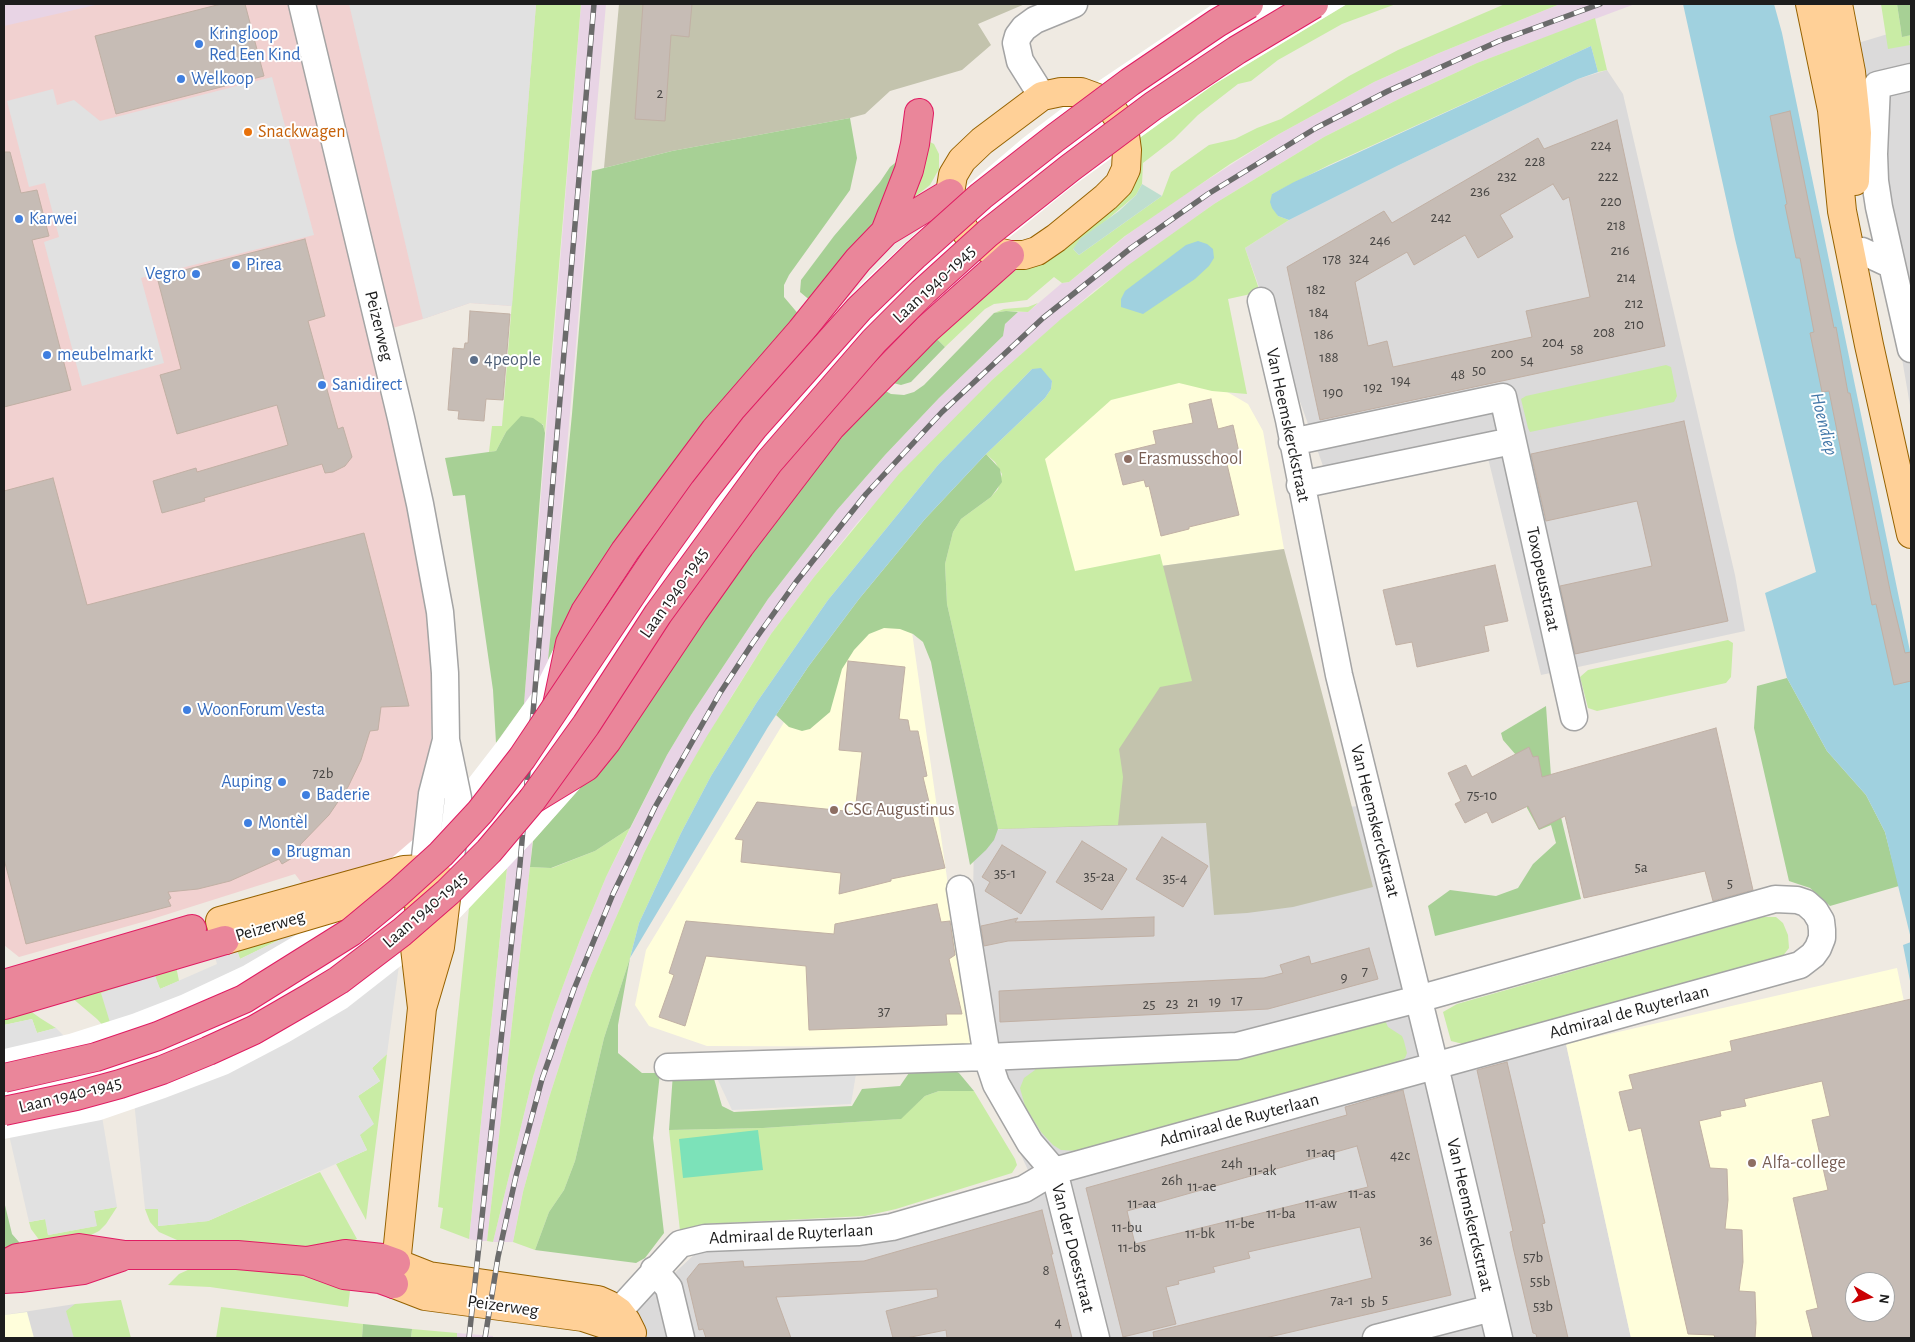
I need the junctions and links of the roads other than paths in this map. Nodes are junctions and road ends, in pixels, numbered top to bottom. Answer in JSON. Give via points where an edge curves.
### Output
{"nodes":[{"id":1,"x":302,"y":4,"type":"edge"},
{"id":2,"x":1074,"y":4,"type":"edge"},
{"id":3,"x":1248,"y":4,"type":"edge"},
{"id":4,"x":1314,"y":4,"type":"edge"},
{"id":5,"x":1326,"y":4,"type":"edge"},
{"id":6,"x":1810,"y":4,"type":"edge"},
{"id":7,"x":1838,"y":4,"type":"edge"},
{"id":8,"x":1911,"y":77,"type":"edge"},
{"id":9,"x":1042,"y":96,"type":"junction"},
{"id":10,"x":1100,"y":99,"type":"junction"},
{"id":11,"x":919,"y":113,"type":"dead end"},
{"id":12,"x":1125,"y":135,"type":"junction"},
{"id":13,"x":950,"y":193,"type":"junction"},
{"id":14,"x":885,"y":232,"type":"junction"},
{"id":15,"x":1862,"y":251,"type":"junction"},
{"id":16,"x":1010,"y":255,"type":"junction"},
{"id":17,"x":1892,"y":265,"type":"junction"},
{"id":18,"x":1261,"y":301,"type":"dead end"},
{"id":19,"x":1911,"y":349,"type":"edge"},
{"id":20,"x":1512,"y":441,"type":"junction"},
{"id":21,"x":1292,"y":442,"type":"junction"},
{"id":22,"x":1911,"y":471,"type":"edge"},
{"id":23,"x":1300,"y":485,"type":"junction"},
{"id":24,"x":1911,"y":534,"type":"edge"},
{"id":25,"x":557,"y":706,"type":"junction"},
{"id":26,"x":1574,"y":717,"type":"dead end"},
{"id":27,"x":446,"y":740,"type":"junction"},
{"id":28,"x":532,"y":800,"type":"junction"},
{"id":29,"x":423,"y":882,"type":"junction"},
{"id":30,"x":448,"y":883,"type":"junction"},
{"id":31,"x":960,"y":889,"type":"dead end"},
{"id":32,"x":223,"y":931,"type":"junction"},
{"id":33,"x":4,"y":984,"type":"edge"},
{"id":34,"x":1418,"y":999,"type":"junction"},
{"id":35,"x":4,"y":1005,"type":"edge"},
{"id":36,"x":422,"y":1008,"type":"junction"},
{"id":37,"x":987,"y":1057,"type":"junction"},
{"id":38,"x":1435,"y":1066,"type":"junction"},
{"id":39,"x":668,"y":1067,"type":"dead end"},
{"id":40,"x":4,"y":1078,"type":"edge"},
{"id":41,"x":4,"y":1111,"type":"edge"},
{"id":42,"x":1054,"y":1171,"type":"junction"},
{"id":43,"x":132,"y":1255,"type":"junction"},
{"id":44,"x":4,"y":1265,"type":"edge"},
{"id":45,"x":654,"y":1270,"type":"junction"},
{"id":46,"x":395,"y":1274,"type":"junction"},
{"id":47,"x":4,"y":1279,"type":"edge"},
{"id":48,"x":1492,"y":1308,"type":"junction"},
{"id":49,"x":612,"y":1318,"type":"junction"},
{"id":50,"x":629,"y":1338,"type":"edge"},
{"id":51,"x":633,"y":1338,"type":"edge"},
{"id":52,"x":681,"y":1338,"type":"edge"},
{"id":53,"x":1096,"y":1338,"type":"edge"},
{"id":54,"x":1376,"y":1338,"type":"edge"},
{"id":55,"x":1499,"y":1338,"type":"edge"}],
"edges":[{"from":1,"to":27,"type":"street","name":"Peizerweg","via":[[420,504],[440,612]]},
{"from":2,"to":9,"type":"street","via":[[1035,20],[1018,36],[1016,43],[1020,61]]},
{"from":3,"to":10,"type":"main road","name":"Laan 1940-1945"},
{"from":3,"to":25,"type":"highway","name":"Laan 1940-1945","bridge":true,"via":[[1130,82],[981,196],[859,309],[754,427],[704,491]]},
{"from":4,"to":28,"type":"highway","name":"Laan 1940-1945","bridge":true,"via":[[1236,50],[1070,168],[988,233],[881,334],[763,469],[658,614],[586,725]]},
{"from":5,"to":12,"type":"main road","via":[[1244,51]]},
{"from":6,"to":24,"type":"main road","via":[[1832,110],[1842,211]]},
{"from":7,"to":15,"type":"main road","via":[[1854,110],[1855,209]]},
{"from":8,"to":17,"type":"street","via":[[1877,85],[1875,181]]},
{"from":9,"to":10,"type":"main road","via":[[1081,92]]},
{"from":9,"to":13,"type":"main road","via":[[962,160],[953,174]]},
{"from":10,"to":12,"type":"main road","via":[[1112,109]]},
{"from":11,"to":14,"type":"highway","via":[[910,170]]},
{"from":12,"to":16,"type":"main road","via":[[1126,169],[1119,184],[1037,251]]},
{"from":13,"to":14,"type":"highway"},
{"from":13,"to":16,"type":"main road","via":[[952,207],[968,235],[980,245]]},
{"from":14,"to":25,"type":"highway","via":[[715,430],[625,551],[585,612],[570,642]]},
{"from":15,"to":17,"type":"street"},
{"from":15,"to":22,"type":"main road"},
{"from":16,"to":28,"type":"highway","via":[[927,329],[831,428],[740,546],[607,741],[586,767]]},
{"from":17,"to":19,"type":"street"},
{"from":18,"to":21,"type":"street","name":"Van Heemskerckstraat"},
{"from":20,"to":21,"type":"street","name":"Toxopeusstraat","via":[[1503,397]]},
{"from":20,"to":23,"type":"street"},
{"from":20,"to":26,"type":"street","name":"Toxopeusstraat"},
{"from":21,"to":23,"type":"street","name":"Van Heemskerckstraat"},
{"from":23,"to":34,"type":"street","name":"Van Heemskerckstraat","via":[[1339,674]]},
{"from":25,"to":40,"type":"highway","name":"Laan 1940-1945","bridge":true,"via":[[480,812],[441,854],[351,932],[244,999],[202,1019],[96,1057]]},
{"from":27,"to":29,"type":"street","name":"Peizerweg","via":[[432,794]]},
{"from":27,"to":30,"type":"street","name":"Peizerweg","via":[[458,798]]},
{"from":28,"to":41,"type":"highway","name":"Laan 1940-1945","bridge":true,"via":[[490,850],[448,892],[402,932],[311,997],[254,1030],[162,1070],[76,1096]]},
{"from":29,"to":30,"type":"main road","name":"Laan 1940-1945"},
{"from":29,"to":32,"type":"main road","name":"Peizerweg","via":[[393,892]]},
{"from":29,"to":36,"type":"main road","name":"Peizerweg","via":[[416,948]]},
{"from":30,"to":36,"type":"main road","name":"Peizerweg","via":[[440,947]]},
{"from":31,"to":37,"type":"street"},
{"from":32,"to":33,"type":"highway"},
{"from":32,"to":35,"type":"highway"},
{"from":34,"to":37,"type":"street","name":"Admiraal de Ruyterlaan","via":[[1237,1046]]},
{"from":34,"to":38,"type":"street","name":"Van Heemskerckstraat"},
{"from":34,"to":38,"type":"street","name":"Admiraal de Ruyterlaan","via":[[1775,899],[1806,903],[1821,921],[1822,938],[1818,948],[1800,965]]},
{"from":36,"to":46,"type":"main road","name":"Peizerweg"},
{"from":37,"to":39,"type":"street","name":"Admiraal de Ruyterlaan"},
{"from":37,"to":42,"type":"street","name":"Van der Doesstraat","via":[[996,1084],[1030,1143]]},
{"from":38,"to":42,"type":"street","name":"Admiraal de Ruyterlaan"},
{"from":38,"to":48,"type":"street","name":"Van Heemskerckstraat"},
{"from":42,"to":45,"type":"street","name":"Admiraal de Ruyterlaan","via":[[1024,1189],[892,1227],[858,1232],[689,1241],[680,1244]]},
{"from":42,"to":53,"type":"street","name":"Van der Doesstraat"},
{"from":43,"to":44,"type":"highway","via":[[79,1248],[17,1258]]},
{"from":43,"to":46,"type":"highway","via":[[238,1255],[306,1261],[345,1254],[382,1258]]},
{"from":43,"to":47,"type":"highway","via":[[83,1270]]},
{"from":45,"to":49,"type":"street","name":"Admiraal de Ruyterlaan"},
{"from":45,"to":52,"type":"street","via":[[669,1288]]},
{"from":46,"to":49,"type":"main road","name":"Peizerweg","via":[[598,1300],[609,1305]]},
{"from":48,"to":54,"type":"street"},
{"from":48,"to":55,"type":"street","name":"Van Heemskerckstraat"},
{"from":49,"to":50,"type":"main road","name":"Peizerweg"},
{"from":49,"to":51,"type":"main road","name":"Peizerweg","via":[[626,1321]]}]}
